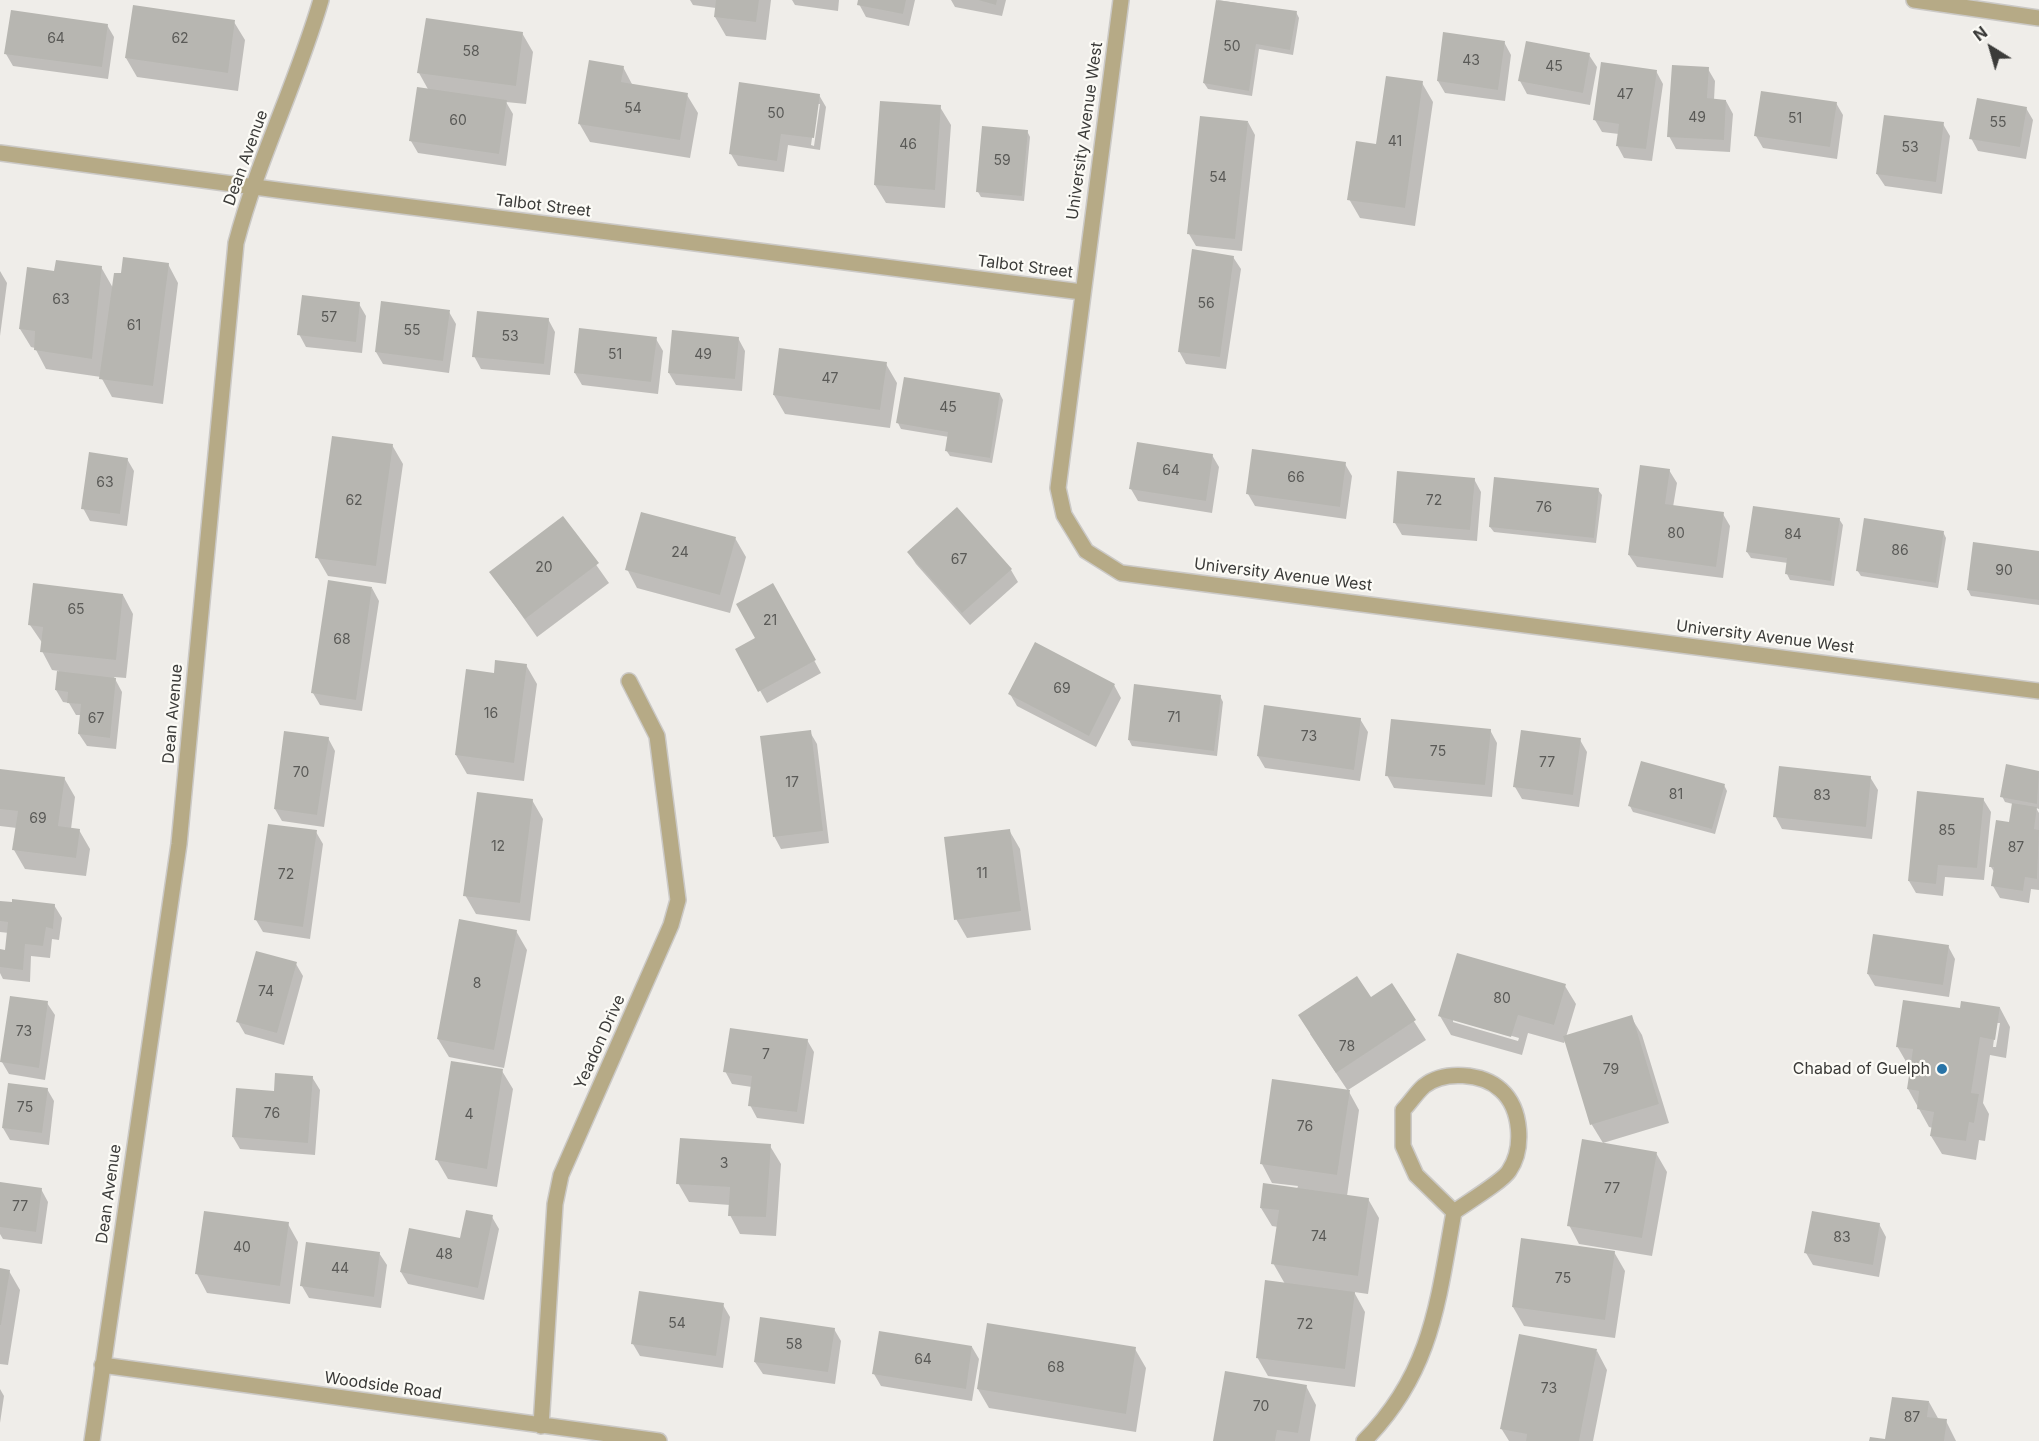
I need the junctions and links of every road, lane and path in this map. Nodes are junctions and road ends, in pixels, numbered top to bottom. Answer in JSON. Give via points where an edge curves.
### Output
{"nodes":[{"id":1,"x":321,"y":0,"type":"edge"},
{"id":2,"x":1121,"y":0,"type":"edge"},
{"id":3,"x":1914,"y":0,"type":"edge"},
{"id":4,"x":1957,"y":3,"type":"edge"},
{"id":5,"x":2039,"y":18,"type":"edge"},
{"id":6,"x":0,"y":153,"type":"edge"},
{"id":7,"x":251,"y":187,"type":"junction"},
{"id":8,"x":1082,"y":292,"type":"junction"},
{"id":9,"x":629,"y":681,"type":"dead end"},
{"id":10,"x":2039,"y":691,"type":"edge"},
{"id":11,"x":1454,"y":1212,"type":"junction"},
{"id":12,"x":102,"y":1365,"type":"junction"},
{"id":13,"x":541,"y":1426,"type":"junction"},
{"id":14,"x":92,"y":1441,"type":"edge"},
{"id":15,"x":659,"y":1441,"type":"edge"},
{"id":16,"x":1364,"y":1441,"type":"edge"}],
"edges":[{"from":1,"to":7,"type":"street","name":"Dean Avenue","via":[[305,57]]},
{"from":2,"to":8,"type":"street","name":"University Avenue West"},
{"from":3,"to":4,"type":"street"},
{"from":4,"to":5,"type":"street"},
{"from":6,"to":7,"type":"street","name":"Talbot Street"},
{"from":7,"to":8,"type":"street","name":"Talbot Street"},
{"from":7,"to":12,"type":"street","name":"Dean Avenue","via":[[236,243],[226,329],[179,844]]},
{"from":8,"to":10,"type":"street","name":"University Avenue West","via":[[1058,488],[1064,515],[1086,551],[1121,573]]},
{"from":9,"to":13,"type":"street","name":"Yeadon Drive","via":[[657,736],[678,900],[671,925],[561,1175],[555,1204]]},
{"from":11,"to":11,"type":"street","via":[[1509,1172],[1520,1140],[1516,1115],[1502,1090],[1479,1077],[1450,1076],[1425,1085],[1403,1110],[1402,1146],[1416,1175]]},
{"from":11,"to":16,"type":"street","via":[[1434,1323],[1417,1369],[1379,1426]]},
{"from":12,"to":13,"type":"street","name":"Woodside Road"},
{"from":12,"to":14,"type":"street","name":"Dean Avenue"},
{"from":13,"to":15,"type":"street","name":"Woodside Road"}]}
